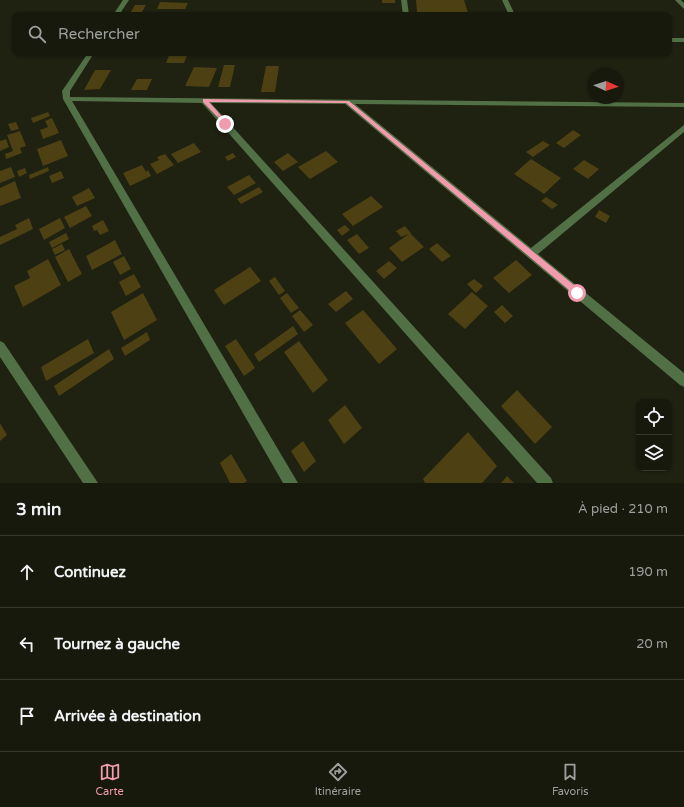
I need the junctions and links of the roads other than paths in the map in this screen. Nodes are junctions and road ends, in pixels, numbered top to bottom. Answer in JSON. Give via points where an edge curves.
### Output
{"nodes":[{"id":1,"x":126,"y":0,"type":"edge"},
{"id":2,"x":404,"y":0,"type":"edge"},
{"id":3,"x":505,"y":0,"type":"edge"},
{"id":4,"x":678,"y":0,"type":"edge"},
{"id":5,"x":684,"y":7,"type":"edge"},
{"id":6,"x":118,"y":12,"type":"edge"},
{"id":7,"x":406,"y":12,"type":"edge"},
{"id":8,"x":511,"y":12,"type":"edge"},
{"id":9,"x":672,"y":40,"type":"edge"},
{"id":10,"x":684,"y":40,"type":"edge"},
{"id":11,"x":90,"y":56,"type":"edge"},
{"id":12,"x":67,"y":99,"type":"junction"},
{"id":13,"x":204,"y":100,"type":"junction"},
{"id":14,"x":347,"y":102,"type":"junction"},
{"id":15,"x":684,"y":105,"type":"edge"},
{"id":16,"x":684,"y":128,"type":"edge"},
{"id":17,"x":531,"y":254,"type":"junction"},
{"id":18,"x":0,"y":347,"type":"edge"},
{"id":19,"x":683,"y":378,"type":"edge"},
{"id":20,"x":92,"y":483,"type":"edge"},
{"id":21,"x":291,"y":483,"type":"edge"},
{"id":22,"x":546,"y":483,"type":"edge"}],
"edges":[{"from":1,"to":6,"type":"street"},
{"from":2,"to":7,"type":"street"},
{"from":3,"to":8,"type":"street"},
{"from":4,"to":5,"type":"street"},
{"from":9,"to":10,"type":"street"},
{"from":11,"to":12,"type":"street","via":[[66,91]]},
{"from":12,"to":13,"type":"street"},
{"from":12,"to":21,"type":"street"},
{"from":13,"to":14,"type":"street"},
{"from":13,"to":22,"type":"street"},
{"from":14,"to":15,"type":"street"},
{"from":14,"to":17,"type":"street"},
{"from":16,"to":17,"type":"street"},
{"from":17,"to":19,"type":"street"},
{"from":18,"to":20,"type":"street"}]}
